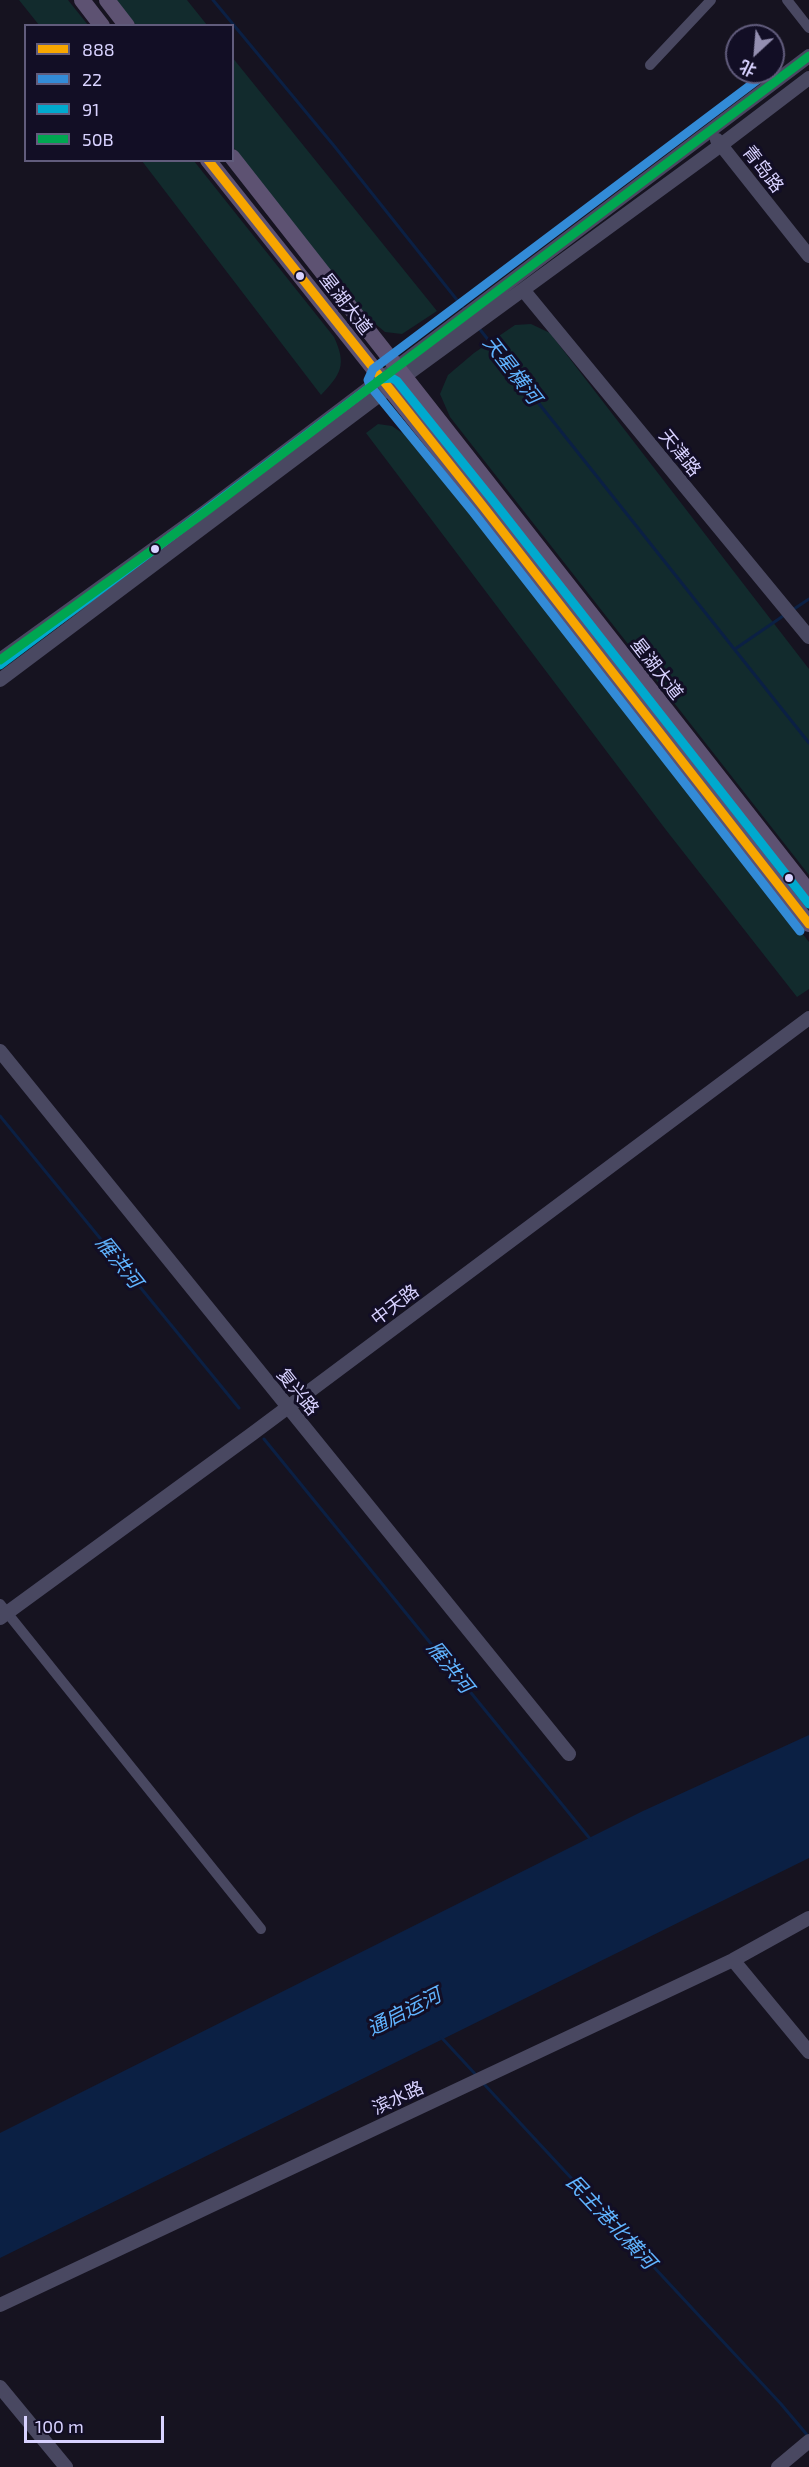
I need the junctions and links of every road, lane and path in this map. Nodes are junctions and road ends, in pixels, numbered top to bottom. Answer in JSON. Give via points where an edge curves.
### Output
{"nodes":[{"id":1,"x":82,"y":0,"type":"edge"},
{"id":2,"x":107,"y":0,"type":"edge"},
{"id":3,"x":711,"y":0,"type":"edge"},
{"id":4,"x":787,"y":0,"type":"edge"},
{"id":5,"x":100,"y":24,"type":"edge"},
{"id":6,"x":125,"y":24,"type":"edge"},
{"id":7,"x":809,"y":28,"type":"edge"},
{"id":8,"x":809,"y":56,"type":"edge"},
{"id":9,"x":650,"y":65,"type":"dead end"},
{"id":10,"x":809,"y":78,"type":"edge"},
{"id":11,"x":711,"y":132,"type":"junction"},
{"id":12,"x":721,"y":146,"type":"junction"},
{"id":13,"x":234,"y":160,"type":"edge"},
{"id":14,"x":210,"y":162,"type":"edge"},
{"id":15,"x":809,"y":256,"type":"edge"},
{"id":16,"x":524,"y":291,"type":"junction"},
{"id":17,"x":487,"y":309,"type":"junction"},
{"id":18,"x":402,"y":371,"type":"junction"},
{"id":19,"x":384,"y":384,"type":"junction"},
{"id":20,"x":809,"y":637,"type":"edge"},
{"id":21,"x":0,"y":660,"type":"edge"},
{"id":22,"x":0,"y":680,"type":"edge"},
{"id":23,"x":809,"y":892,"type":"edge"},
{"id":24,"x":809,"y":924,"type":"edge"},
{"id":25,"x":809,"y":1018,"type":"edge"},
{"id":26,"x":0,"y":1051,"type":"edge"},
{"id":27,"x":287,"y":1407,"type":"junction"},
{"id":28,"x":2,"y":1611,"type":"edge"},
{"id":29,"x":569,"y":1754,"type":"dead end"},
{"id":30,"x":809,"y":1918,"type":"edge"},
{"id":31,"x":261,"y":1929,"type":"dead end"},
{"id":32,"x":733,"y":1960,"type":"junction"},
{"id":33,"x":809,"y":2052,"type":"edge"},
{"id":34,"x":0,"y":2305,"type":"edge"},
{"id":35,"x":2,"y":2395,"type":"edge"},
{"id":36,"x":809,"y":2441,"type":"edge"},
{"id":37,"x":66,"y":2467,"type":"edge"},
{"id":38,"x":778,"y":2467,"type":"edge"}],
"edges":[{"from":1,"to":5,"type":"main road"},
{"from":2,"to":6,"type":"main road"},
{"from":3,"to":9,"type":"street"},
{"from":4,"to":7,"type":"street"},
{"from":8,"to":11,"type":"street"},
{"from":10,"to":12,"type":"street"},
{"from":11,"to":12,"type":"street","name":"青岛路"},
{"from":11,"to":17,"type":"street"},
{"from":12,"to":15,"type":"street","name":"青岛路"},
{"from":12,"to":16,"type":"street"},
{"from":13,"to":18,"type":"main road","name":"星湖大道"},
{"from":14,"to":19,"type":"main road","name":"星湖大道"},
{"from":16,"to":17,"type":"street"},
{"from":16,"to":20,"type":"street","name":"天津路"},
{"from":17,"to":18,"type":"street"},
{"from":18,"to":19,"type":"street"},
{"from":18,"to":23,"type":"main road","name":"星湖大道"},
{"from":19,"to":21,"type":"street"},
{"from":19,"to":22,"type":"street"},
{"from":19,"to":24,"type":"main road","name":"星湖大道"},
{"from":25,"to":27,"type":"street","name":"中天路"},
{"from":26,"to":27,"type":"street","name":"复兴路"},
{"from":27,"to":28,"type":"street","name":"中天路"},
{"from":27,"to":29,"type":"street","name":"复兴路"},
{"from":28,"to":31,"type":"street"},
{"from":30,"to":32,"type":"street","name":"滨水路"},
{"from":32,"to":33,"type":"street"},
{"from":32,"to":34,"type":"street","name":"滨水路"},
{"from":35,"to":37,"type":"street"},
{"from":36,"to":38,"type":"street"}]}
